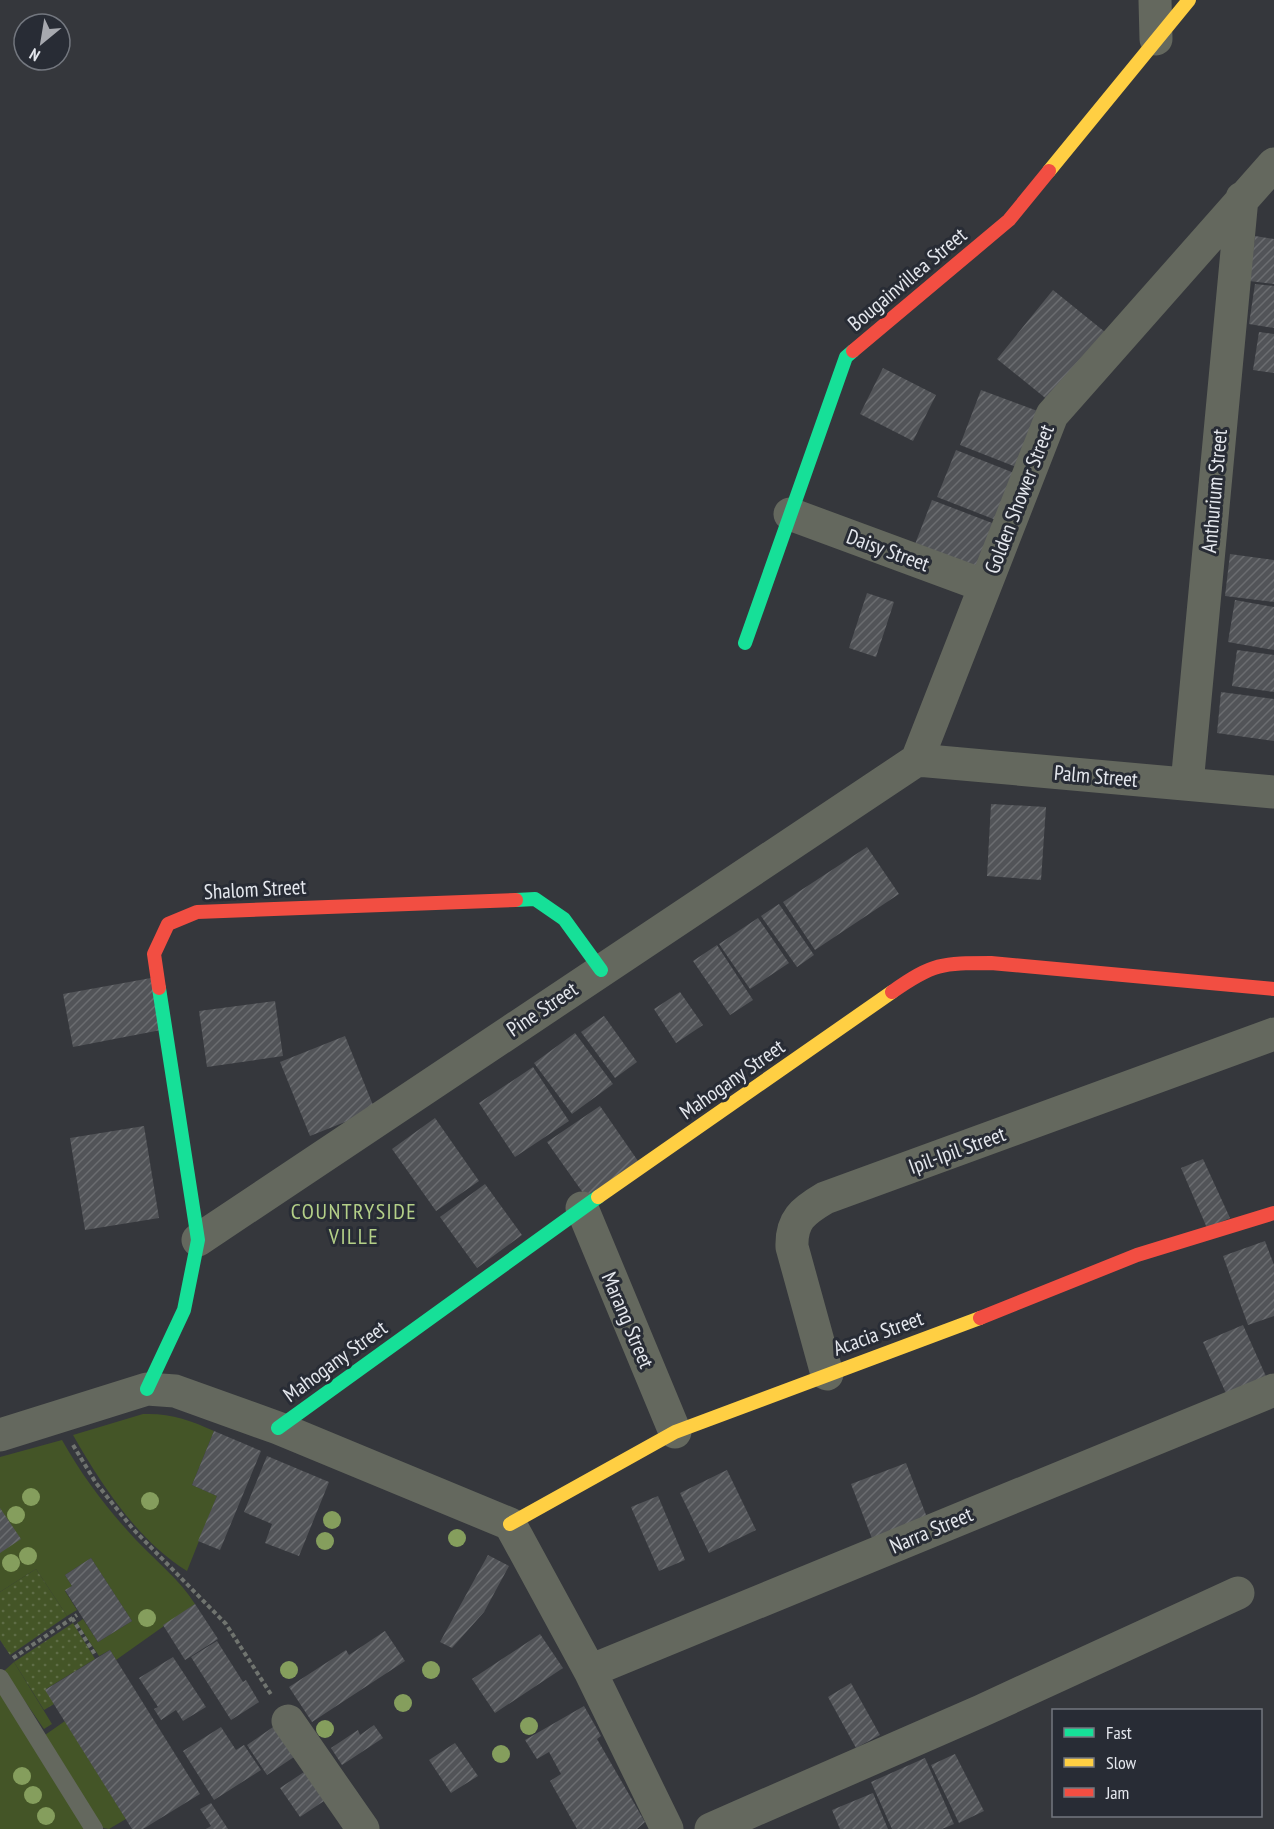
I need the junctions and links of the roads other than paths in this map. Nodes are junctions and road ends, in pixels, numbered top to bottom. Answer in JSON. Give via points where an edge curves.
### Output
{"nodes":[{"id":1,"x":1155,"y":0,"type":"edge"},
{"id":2,"x":1190,"y":0,"type":"edge"},
{"id":3,"x":1156,"y":39,"type":"junction"},
{"id":4,"x":1274,"y":164,"type":"edge"},
{"id":5,"x":1242,"y":198,"type":"junction"},
{"id":6,"x":790,"y":514,"type":"junction"},
{"id":7,"x":985,"y":586,"type":"junction"},
{"id":8,"x":745,"y":644,"type":"dead end"},
{"id":9,"x":917,"y":760,"type":"junction"},
{"id":10,"x":1187,"y":784,"type":"junction"},
{"id":11,"x":1274,"y":792,"type":"edge"},
{"id":12,"x":601,"y":970,"type":"junction"},
{"id":13,"x":1274,"y":988,"type":"edge"},
{"id":14,"x":1274,"y":1034,"type":"edge"},
{"id":15,"x":582,"y":1208,"type":"junction"},
{"id":16,"x":1274,"y":1213,"type":"edge"},
{"id":17,"x":198,"y":1240,"type":"junction"},
{"id":18,"x":827,"y":1374,"type":"junction"},
{"id":19,"x":147,"y":1389,"type":"junction"},
{"id":20,"x":1274,"y":1390,"type":"edge"},
{"id":21,"x":278,"y":1428,"type":"junction"},
{"id":22,"x":1,"y":1429,"type":"edge"},
{"id":23,"x":675,"y":1432,"type":"junction"},
{"id":24,"x":510,"y":1524,"type":"junction"},
{"id":25,"x":1238,"y":1593,"type":"dead end"},
{"id":26,"x":590,"y":1671,"type":"junction"},
{"id":27,"x":0,"y":1678,"type":"edge"},
{"id":28,"x":288,"y":1721,"type":"road end"},
{"id":29,"x":94,"y":1829,"type":"edge"},
{"id":30,"x":363,"y":1829,"type":"edge"},
{"id":31,"x":667,"y":1829,"type":"edge"},
{"id":32,"x":711,"y":1829,"type":"edge"}],
"edges":[{"from":1,"to":3,"type":"street"},
{"from":2,"to":3,"type":"street","name":"Bougainvillea Street"},
{"from":3,"to":6,"type":"street","name":"Bougainvillea Street","via":[[1009,220],[846,357]]},
{"from":4,"to":5,"type":"street","name":"Golden Shower Street"},
{"from":5,"to":7,"type":"street","name":"Golden Shower Street","via":[[1052,415]]},
{"from":5,"to":10,"type":"street","name":"Anthurium Street"},
{"from":6,"to":7,"type":"street","name":"Daisy Street"},
{"from":6,"to":8,"type":"street","name":"Bougainvillea Street"},
{"from":7,"to":9,"type":"street","name":"Golden Shower Street"},
{"from":9,"to":10,"type":"street","name":"Palm Street"},
{"from":9,"to":12,"type":"street","name":"Pine Street"},
{"from":10,"to":11,"type":"street","name":"Palm Street"},
{"from":12,"to":17,"type":"street","name":"Pine Street"},
{"from":12,"to":17,"type":"street","name":"Shalom Street","via":[[564,919],[535,899],[197,912],[168,924],[154,954]]},
{"from":13,"to":15,"type":"street","name":"Mahogany Street","via":[[991,963],[945,963],[918,974]]},
{"from":14,"to":18,"type":"street","name":"Ipil-Ipil Street","via":[[825,1198],[806,1209],[795,1220],[792,1246]]},
{"from":15,"to":21,"type":"street","name":"Mahogany Street"},
{"from":15,"to":23,"type":"street","name":"Marang Street"},
{"from":16,"to":18,"type":"street","name":"Acacia Street","via":[[1137,1255]]},
{"from":17,"to":19,"type":"street","via":[[184,1310]]},
{"from":18,"to":23,"type":"street","name":"Acacia Street"},
{"from":19,"to":21,"type":"street","via":[[175,1391]]},
{"from":19,"to":22,"type":"street","via":[[60,1417]]},
{"from":20,"to":26,"type":"street","name":"Narra Street"},
{"from":21,"to":24,"type":"street"},
{"from":23,"to":24,"type":"street","name":"Acacia Street"},
{"from":24,"to":26,"type":"street"},
{"from":25,"to":32,"type":"street"},
{"from":26,"to":31,"type":"street"},
{"from":27,"to":29,"type":"lane"},
{"from":28,"to":30,"type":"street"}]}
